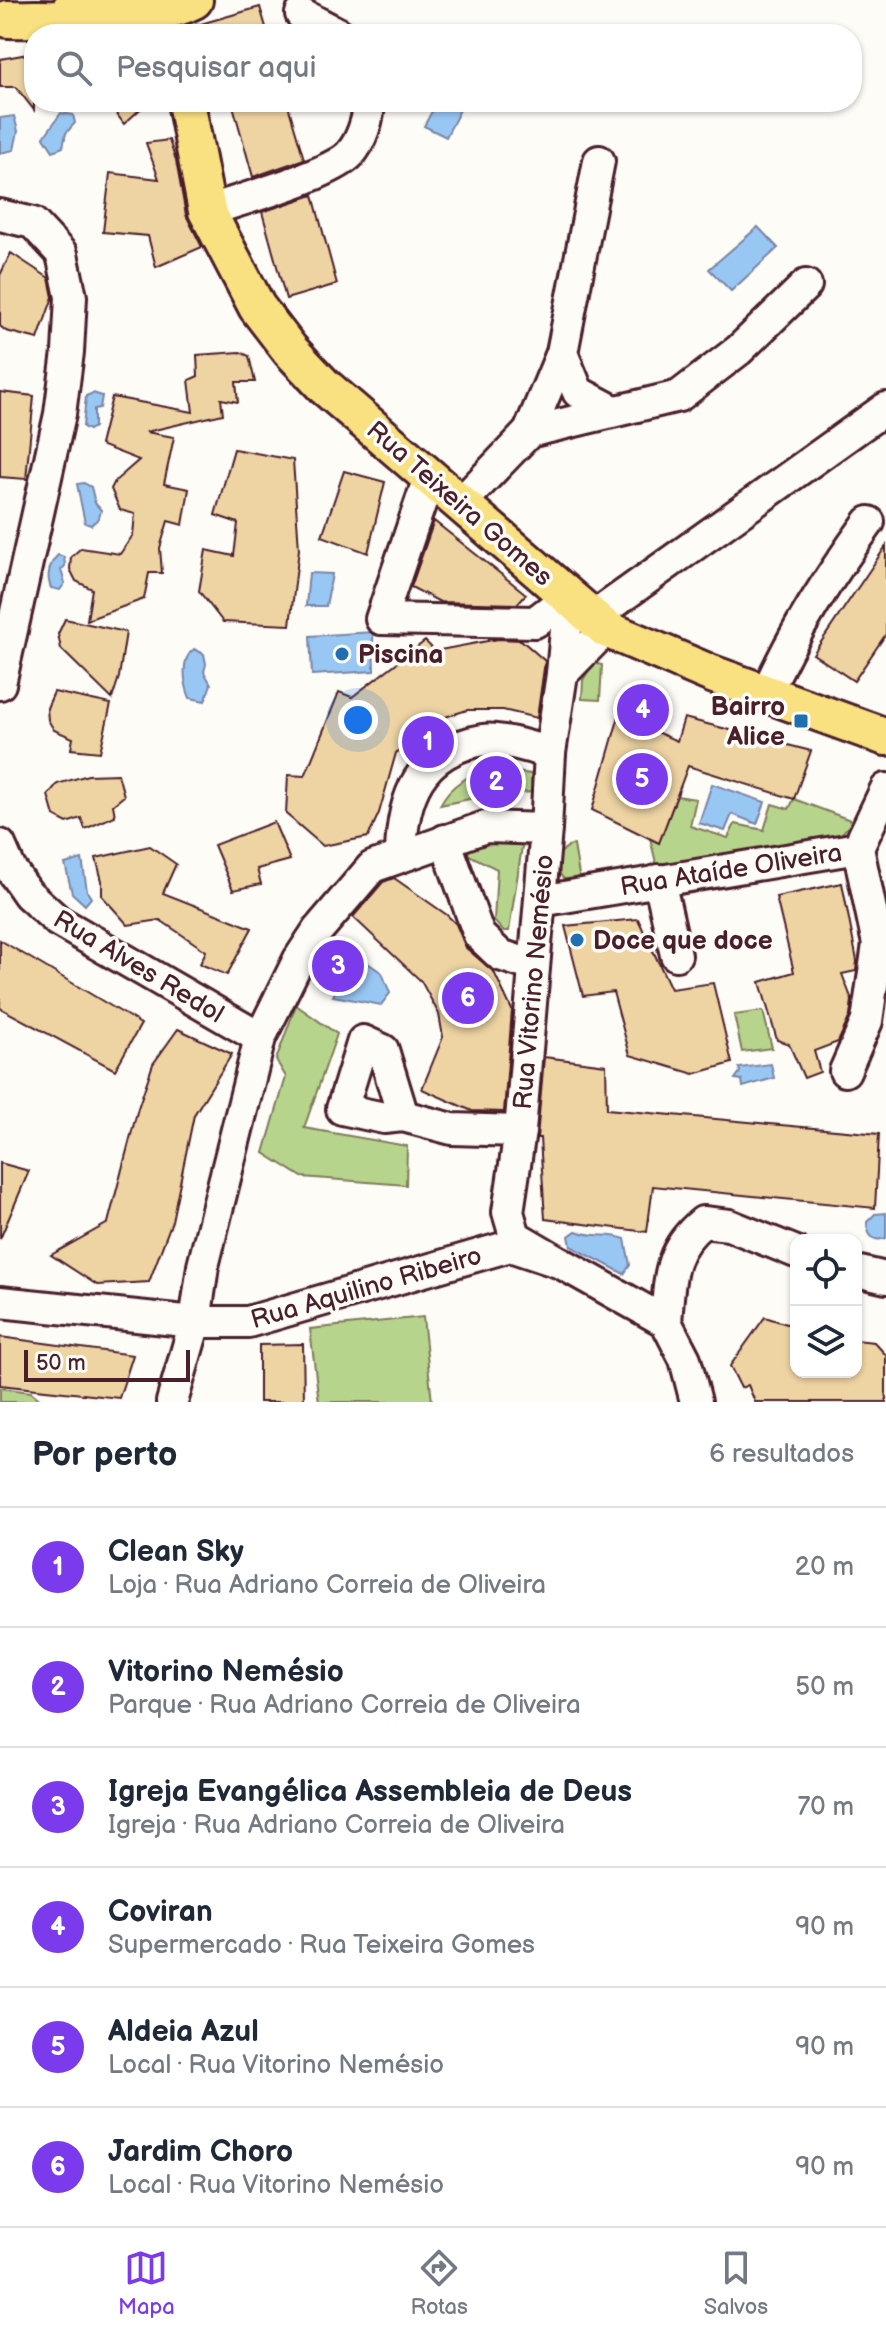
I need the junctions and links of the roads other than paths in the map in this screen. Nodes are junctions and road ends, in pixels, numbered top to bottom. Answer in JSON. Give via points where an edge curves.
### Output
{"nodes":[{"id":1,"x":48,"y":0,"type":"edge"},
{"id":2,"x":196,"y":0,"type":"edge"},
{"id":3,"x":301,"y":14,"type":"dead end"},
{"id":4,"x":136,"y":16,"type":"edge"},
{"id":5,"x":4,"y":21,"type":"edge"},
{"id":6,"x":189,"y":24,"type":"edge"},
{"id":7,"x":320,"y":24,"type":"edge"},
{"id":8,"x":186,"y":112,"type":"edge"},
{"id":9,"x":367,"y":112,"type":"edge"},
{"id":10,"x":599,"y":161,"type":"dead end"},
{"id":11,"x":207,"y":211,"type":"junction"},
{"id":12,"x":0,"y":215,"type":"edge"},
{"id":13,"x":806,"y":285,"type":"dead end"},
{"id":14,"x":562,"y":353,"type":"junction"},
{"id":15,"x":886,"y":408,"type":"edge"},
{"id":16,"x":612,"y":410,"type":"junction"},
{"id":17,"x":529,"y":432,"type":"junction"},
{"id":18,"x":429,"y":478,"type":"junction"},
{"id":19,"x":459,"y":505,"type":"junction"},
{"id":20,"x":869,"y":522,"type":"dead end"},
{"id":21,"x":589,"y":615,"type":"junction"},
{"id":22,"x":562,"y":674,"type":"junction"},
{"id":23,"x":0,"y":684,"type":"edge"},
{"id":24,"x":766,"y":694,"type":"junction"},
{"id":25,"x":886,"y":737,"type":"edge"},
{"id":26,"x":550,"y":753,"type":"junction"},
{"id":27,"x":886,"y":789,"type":"edge"},
{"id":28,"x":546,"y":829,"type":"junction"},
{"id":29,"x":445,"y":840,"type":"junction"},
{"id":30,"x":858,"y":848,"type":"junction"},
{"id":31,"x":401,"y":855,"type":"junction"},
{"id":32,"x":3,"y":862,"type":"edge"},
{"id":33,"x":659,"y":880,"type":"junction"},
{"id":34,"x":540,"y":901,"type":"junction"},
{"id":35,"x":676,"y":955,"type":"dead end"},
{"id":36,"x":534,"y":966,"type":"junction"},
{"id":37,"x":260,"y":1038,"type":"junction"},
{"id":38,"x":845,"y":1071,"type":"dead end"},
{"id":39,"x":403,"y":1116,"type":"dead end"},
{"id":40,"x":520,"y":1131,"type":"junction"},
{"id":41,"x":508,"y":1212,"type":"junction"},
{"id":42,"x":790,"y":1250,"type":"edge"},
{"id":43,"x":456,"y":1263,"type":"junction"},
{"id":44,"x":561,"y":1263,"type":"junction"},
{"id":45,"x":862,"y":1272,"type":"edge"},
{"id":46,"x":886,"y":1278,"type":"edge"},
{"id":47,"x":0,"y":1302,"type":"edge"},
{"id":48,"x":195,"y":1322,"type":"junction"},
{"id":49,"x":666,"y":1322,"type":"junction"},
{"id":50,"x":172,"y":1402,"type":"edge"},
{"id":51,"x":696,"y":1402,"type":"edge"}],
"edges":[{"from":1,"to":5,"type":"main road"},
{"from":2,"to":4,"type":"main road"},
{"from":2,"to":6,"type":"main road"},
{"from":3,"to":7,"type":"street"},
{"from":4,"to":5,"type":"main road","via":[[50,8]]},
{"from":8,"to":11,"type":"main road","name":"Rua Teixeira Gomes"},
{"from":9,"to":11,"type":"street","via":[[351,153],[330,169]]},
{"from":10,"to":14,"type":"street"},
{"from":11,"to":18,"type":"main road","name":"Rua Teixeira Gomes","via":[[257,307],[290,350]]},
{"from":12,"to":23,"type":"street","via":[[33,223],[62,254],[71,297],[60,414]]},
{"from":13,"to":16,"type":"street","via":[[739,350],[679,396]]},
{"from":14,"to":16,"type":"street","via":[[578,392]]},
{"from":14,"to":17,"type":"street"},
{"from":15,"to":21,"type":"street"},
{"from":16,"to":17,"type":"street"},
{"from":17,"to":19,"type":"street"},
{"from":18,"to":19,"type":"main road","name":"Rua Teixeira Gomes"},
{"from":18,"to":21,"type":"street","via":[[381,619],[535,622]]},
{"from":19,"to":21,"type":"main road","name":"Rua Teixeira Gomes"},
{"from":20,"to":24,"type":"street","via":[[802,620]]},
{"from":21,"to":22,"type":"street"},
{"from":21,"to":22,"type":"street","name":"Rua Vitorino Nemésio"},
{"from":21,"to":24,"type":"main road","name":"Rua Teixeira Gomes"},
{"from":22,"to":26,"type":"street","name":"Rua Vitorino Nemésio"},
{"from":24,"to":25,"type":"main road","name":"Rua Teixeira Gomes"},
{"from":26,"to":28,"type":"street","name":"Rua Vitorino Nemésio"},
{"from":26,"to":31,"type":"street","via":[[485,739],[426,768],[410,792]]},
{"from":27,"to":30,"type":"street","name":"Rua Ataíde Oliveira"},
{"from":28,"to":29,"type":"street","via":[[485,827]]},
{"from":28,"to":34,"type":"street","name":"Rua Vitorino Nemésio"},
{"from":29,"to":31,"type":"street"},
{"from":29,"to":36,"type":"street","via":[[479,935],[500,955]]},
{"from":30,"to":33,"type":"street","name":"Rua Ataíde Oliveira"},
{"from":30,"to":38,"type":"street","via":[[878,944],[867,1021]]},
{"from":31,"to":37,"type":"street","via":[[372,867],[318,930]]},
{"from":32,"to":37,"type":"street","name":"Rua Alves Redol","via":[[58,921]]},
{"from":33,"to":34,"type":"street","name":"Rua Ataíde Oliveira"},
{"from":33,"to":35,"type":"street"},
{"from":34,"to":36,"type":"street","name":"Rua Vitorino Nemésio"},
{"from":36,"to":40,"type":"street","name":"Rua Vitorino Nemésio"},
{"from":37,"to":48,"type":"street","via":[[203,1266]]},
{"from":39,"to":40,"type":"street","via":[[452,1129]]},
{"from":40,"to":41,"type":"street","name":"Rua Vitorino Nemésio"},
{"from":41,"to":43,"type":"street","via":[[487,1245]]},
{"from":41,"to":44,"type":"street","via":[[515,1236]]},
{"from":42,"to":49,"type":"street","via":[[729,1225],[703,1222],[685,1237],[671,1268]]},
{"from":43,"to":44,"type":"street","name":"Rua Aquilino Ribeiro","via":[[510,1246]]},
{"from":43,"to":48,"type":"street","name":"Rua Aquilino Ribeiro","via":[[248,1322]]},
{"from":44,"to":49,"type":"street","name":"Rua Aquilino Ribeiro"},
{"from":45,"to":46,"type":"street"},
{"from":47,"to":48,"type":"street","name":"Rua Aquilino Ribeiro"},
{"from":48,"to":50,"type":"street"},
{"from":49,"to":51,"type":"street","via":[[685,1359]]}]}
